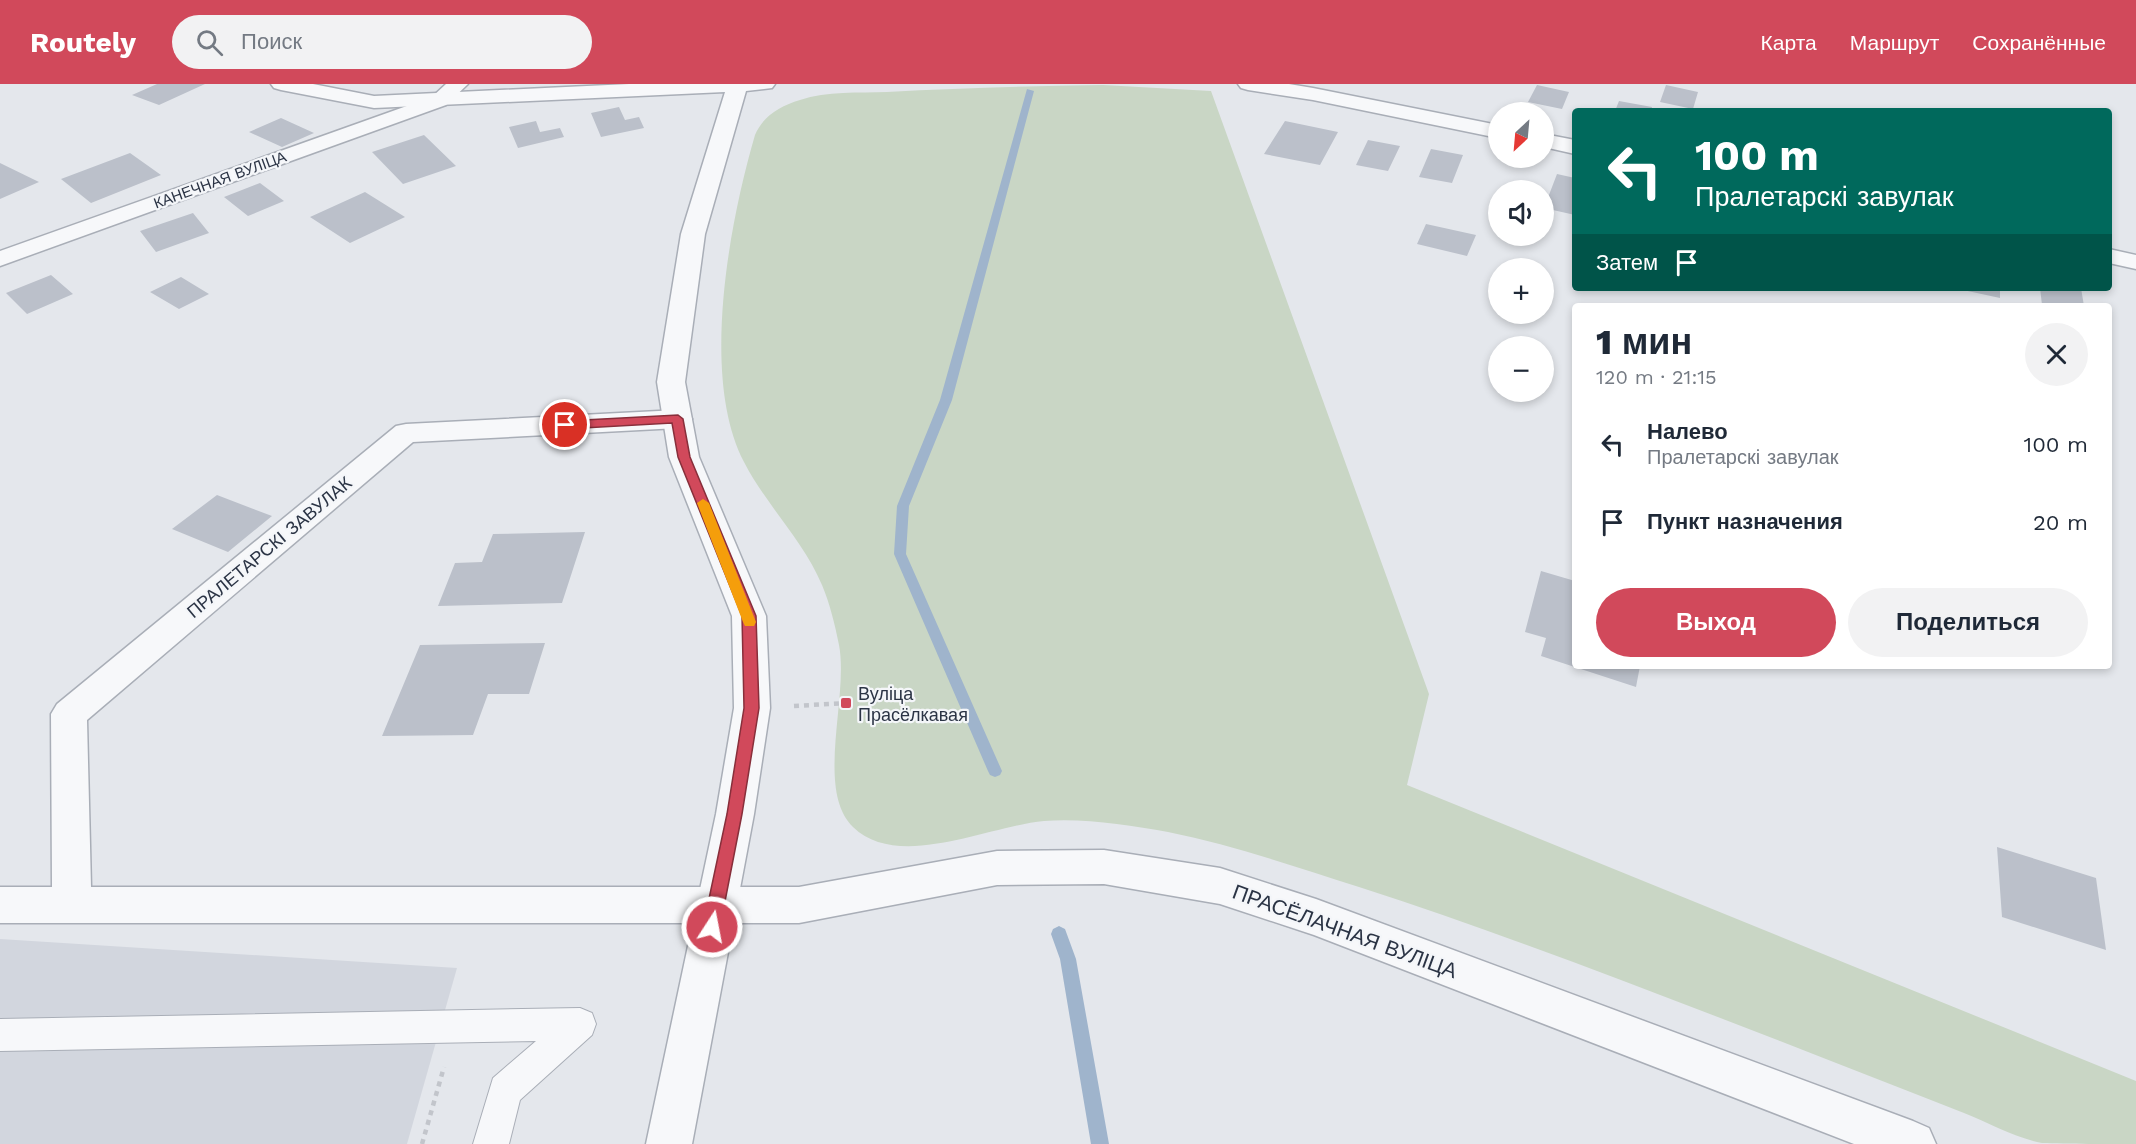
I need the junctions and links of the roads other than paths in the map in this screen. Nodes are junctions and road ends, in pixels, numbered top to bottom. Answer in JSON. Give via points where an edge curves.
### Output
{"nodes":[{"id":1,"x":281,"y":84,"type":"edge"},
{"id":2,"x":458,"y":84,"type":"edge"},
{"id":3,"x":1248,"y":84,"type":"edge"},
{"id":4,"x":751,"y":85,"type":"edge"},
{"id":5,"x":439,"y":101,"type":"junction"},
{"id":6,"x":1488,"y":130,"type":"edge"},
{"id":7,"x":1554,"y":143,"type":"edge"},
{"id":8,"x":1572,"y":146,"type":"edge"},
{"id":9,"x":2112,"y":257,"type":"edge"},
{"id":10,"x":0,"y":259,"type":"edge"},
{"id":11,"x":2136,"y":262,"type":"edge"},
{"id":12,"x":678,"y":419,"type":"junction"},
{"id":13,"x":72,"y":903,"type":"junction"},
{"id":14,"x":0,"y":905,"type":"edge"},
{"id":15,"x":716,"y":905,"type":"junction"},
{"id":16,"x":0,"y":1035,"type":"edge"},
{"id":17,"x":491,"y":1144,"type":"edge"},
{"id":18,"x":669,"y":1144,"type":"edge"},
{"id":19,"x":1913,"y":1144,"type":"edge"}],
"edges":[{"from":1,"to":5,"type":"street","via":[[374,102]]},
{"from":2,"to":5,"type":"street"},
{"from":3,"to":6,"type":"street"},
{"from":4,"to":5,"type":"street"},
{"from":4,"to":12,"type":"street","via":[[693,234],[671,382]]},
{"from":5,"to":10,"type":"street","name":"КАНЕЧНАЯ ВУЛІЦА"},
{"from":7,"to":8,"type":"street"},
{"from":9,"to":11,"type":"street"},
{"from":12,"to":13,"type":"street","name":"ПРАЛЕТАРСКІ ЗАВУЛАК","via":[[406,433],[69,714]]},
{"from":12,"to":15,"type":"street","via":[[684,457],[749,616],[752,708]]},
{"from":13,"to":14,"type":"street","name":"ПРАСЁЛАЧНАЯ ВУЛІЦА"},
{"from":13,"to":15,"type":"street","name":"ПРАСЁЛАЧНАЯ ВУЛІЦА"},
{"from":15,"to":18,"type":"street"},
{"from":15,"to":19,"type":"street","name":"ПРАСЁЛАЧНАЯ ВУЛІЦА","via":[[799,905],[998,868],[1104,867],[1220,886],[1316,916]]},
{"from":16,"to":17,"type":"lane","via":[[580,1024],[505,1090]]}]}
